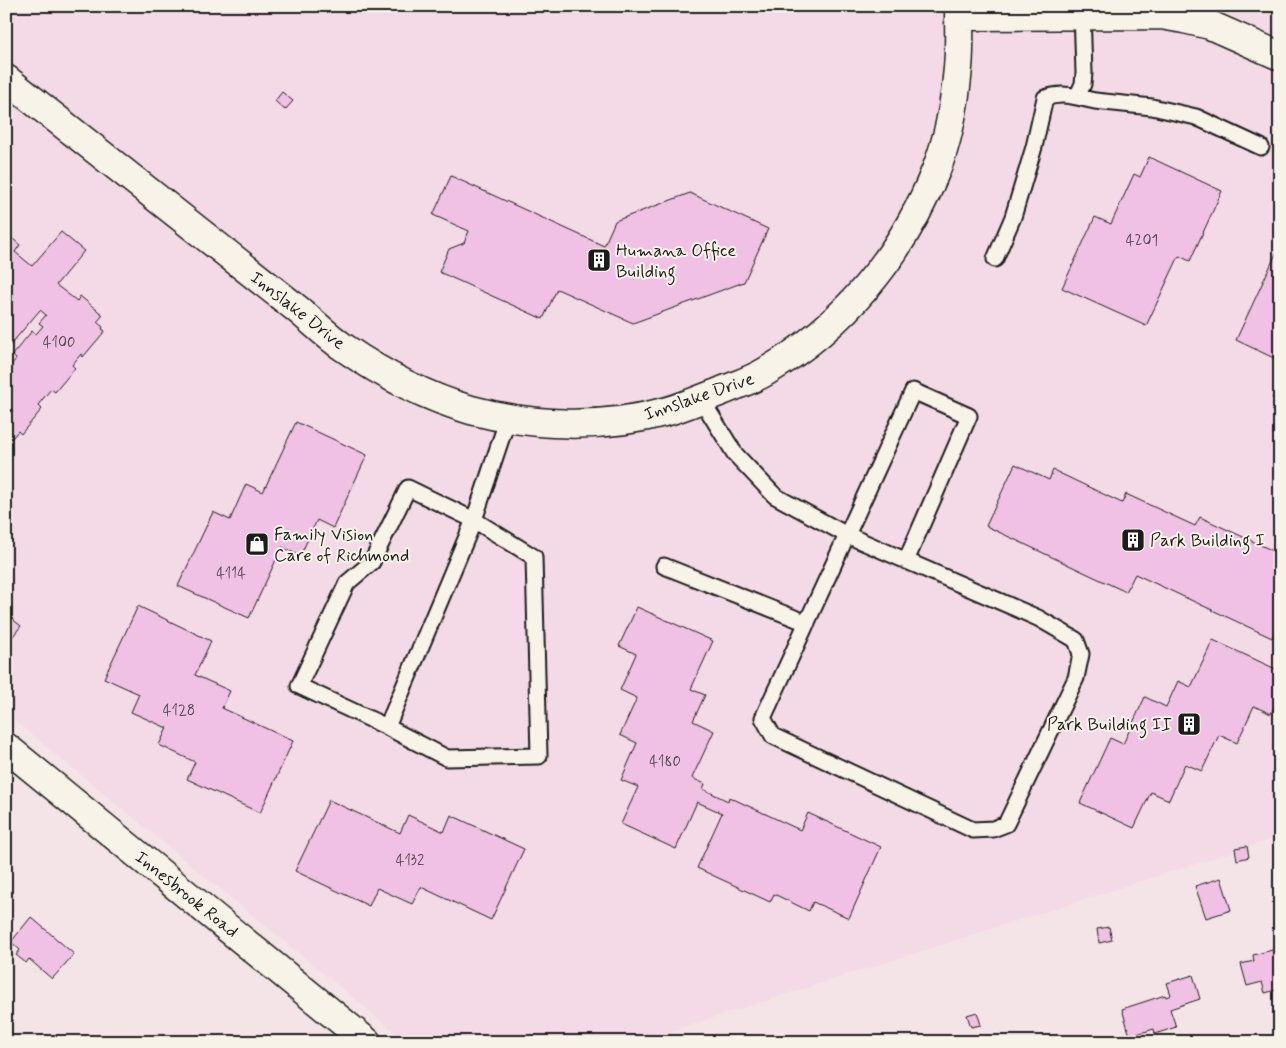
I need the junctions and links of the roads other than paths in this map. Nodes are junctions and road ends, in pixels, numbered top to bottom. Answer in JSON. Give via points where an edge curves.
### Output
{"nodes":[{"id":1,"x":959,"y":11,"type":"edge"},
{"id":2,"x":1082,"y":11,"type":"edge"},
{"id":3,"x":1280,"y":56,"type":"edge"},
{"id":4,"x":6,"y":79,"type":"edge"},
{"id":5,"x":1077,"y":97,"type":"junction"},
{"id":6,"x":1261,"y":147,"type":"dead end"},
{"id":7,"x":995,"y":259,"type":"dead end"},
{"id":8,"x":701,"y":399,"type":"junction"},
{"id":9,"x":508,"y":418,"type":"junction"},
{"id":10,"x":474,"y":520,"type":"junction"},
{"id":11,"x":847,"y":535,"type":"junction"},
{"id":12,"x":906,"y":560,"type":"junction"},
{"id":13,"x":664,"y":566,"type":"dead end"},
{"id":14,"x":807,"y":623,"type":"junction"},
{"id":15,"x":387,"y":727,"type":"junction"},
{"id":16,"x":6,"y":747,"type":"edge"},
{"id":17,"x":367,"y":1042,"type":"edge"}],
"edges":[{"from":1,"to":2,"type":"street"},
{"from":1,"to":8,"type":"street","name":"Innslake Drive","via":[[958,66],[946,137],[937,168],[914,220],[897,247],[851,305],[793,355],[763,374]]},
{"from":2,"to":3,"type":"street","via":[[1184,19],[1210,25]]},
{"from":2,"to":5,"type":"lane","via":[[1084,73]]},
{"from":4,"to":9,"type":"street","name":"Innslake Drive","via":[[342,347],[428,395],[471,410]]},
{"from":5,"to":6,"type":"lane","via":[[1152,107],[1196,117]]},
{"from":5,"to":7,"type":"lane","via":[[1068,94],[1045,98],[1016,208]]},
{"from":8,"to":9,"type":"street","name":"Innslake Drive","via":[[650,415],[590,424]]},
{"from":8,"to":11,"type":"lane","via":[[735,454],[775,496]]},
{"from":9,"to":10,"type":"lane"},
{"from":10,"to":15,"type":"lane"},
{"from":10,"to":15,"type":"lane","via":[[408,488],[372,562],[347,583],[299,686]]},
{"from":10,"to":15,"type":"lane","via":[[534,557],[539,756],[447,758]]},
{"from":11,"to":12,"type":"lane"},
{"from":11,"to":12,"type":"lane","via":[[913,391],[969,416]]},
{"from":11,"to":14,"type":"lane"},
{"from":12,"to":14,"type":"lane","via":[[1038,618],[1076,640],[1081,654],[1076,678],[1006,824],[993,829],[973,830],[773,736],[763,718]]},
{"from":13,"to":14,"type":"lane"},
{"from":16,"to":17,"type":"street","name":"Innesbrook Road"}]}
